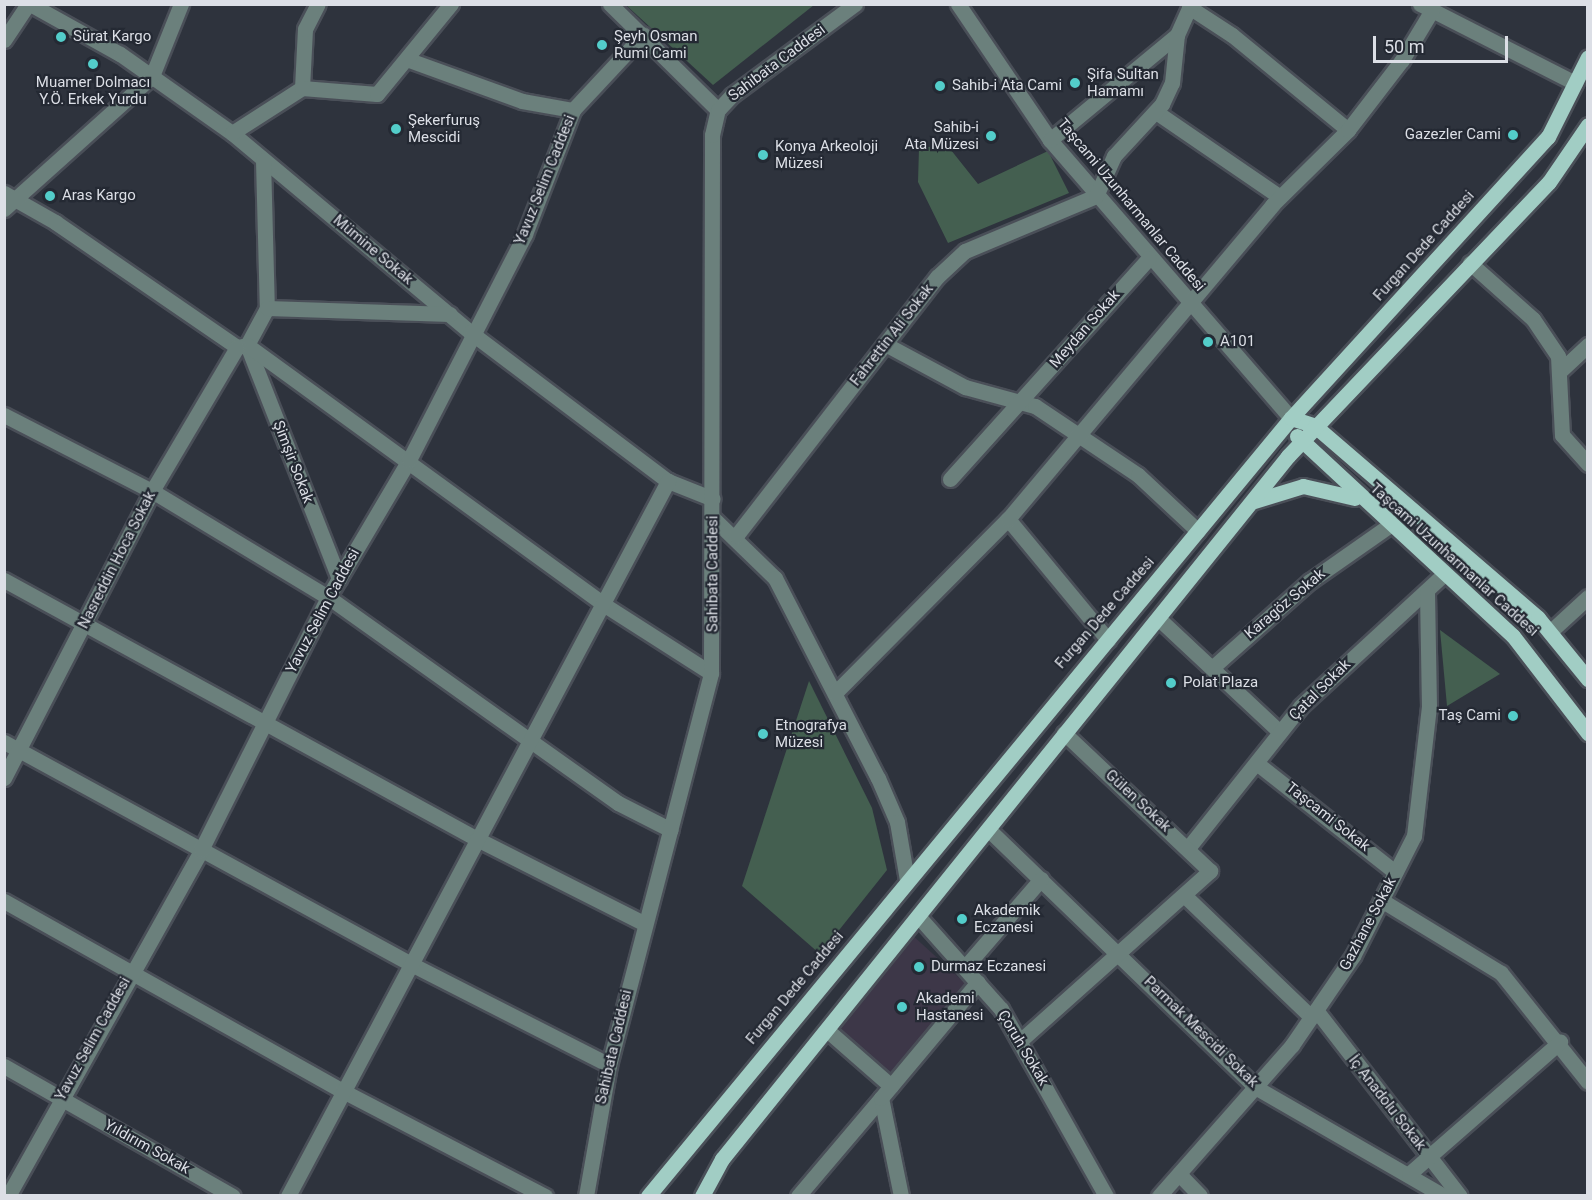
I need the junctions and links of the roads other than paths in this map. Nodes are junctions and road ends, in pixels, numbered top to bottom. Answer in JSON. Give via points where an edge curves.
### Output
{"nodes":[{"id":1,"x":29,"y":4,"type":"edge"},
{"id":2,"x":181,"y":4,"type":"edge"},
{"id":3,"x":318,"y":4,"type":"edge"},
{"id":4,"x":609,"y":4,"type":"edge"},
{"id":5,"x":855,"y":4,"type":"edge"},
{"id":6,"x":958,"y":4,"type":"edge"},
{"id":7,"x":1190,"y":6,"type":"edge"},
{"id":8,"x":444,"y":7,"type":"edge"},
{"id":9,"x":1426,"y":8,"type":"edge"},
{"id":10,"x":643,"y":35,"type":"junction"},
{"id":11,"x":1177,"y":35,"type":"junction"},
{"id":12,"x":4,"y":40,"type":"edge"},
{"id":13,"x":1587,"y":57,"type":"edge"},
{"id":14,"x":409,"y":60,"type":"junction"},
{"id":15,"x":152,"y":76,"type":"junction"},
{"id":16,"x":1575,"y":83,"type":"junction"},
{"id":17,"x":302,"y":88,"type":"junction"},
{"id":18,"x":573,"y":110,"type":"junction"},
{"id":19,"x":718,"y":110,"type":"junction"},
{"id":20,"x":1156,"y":112,"type":"junction"},
{"id":21,"x":1587,"y":125,"type":"edge"},
{"id":22,"x":1348,"y":129,"type":"junction"},
{"id":23,"x":232,"y":133,"type":"junction"},
{"id":24,"x":1050,"y":140,"type":"junction"},
{"id":25,"x":263,"y":160,"type":"junction"},
{"id":26,"x":1096,"y":196,"type":"junction"},
{"id":27,"x":1280,"y":197,"type":"junction"},
{"id":28,"x":7,"y":202,"type":"edge"},
{"id":29,"x":1149,"y":258,"type":"junction"},
{"id":30,"x":1470,"y":263,"type":"junction"},
{"id":31,"x":1191,"y":304,"type":"junction"},
{"id":32,"x":267,"y":308,"type":"junction"},
{"id":33,"x":450,"y":314,"type":"junction"},
{"id":34,"x":470,"y":332,"type":"junction"},
{"id":35,"x":885,"y":344,"type":"junction"},
{"id":36,"x":1587,"y":345,"type":"edge"},
{"id":37,"x":242,"y":346,"type":"junction"},
{"id":38,"x":1559,"y":372,"type":"junction"},
{"id":39,"x":1022,"y":402,"type":"junction"},
{"id":40,"x":4,"y":415,"type":"edge"},
{"id":41,"x":1292,"y":418,"type":"junction"},
{"id":42,"x":1315,"y":426,"type":"junction"},
{"id":43,"x":1080,"y":434,"type":"junction"},
{"id":44,"x":1300,"y":443,"type":"junction"},
{"id":45,"x":409,"y":460,"type":"junction"},
{"id":46,"x":1587,"y":464,"type":"edge"},
{"id":47,"x":950,"y":479,"type":"dead end"},
{"id":48,"x":668,"y":482,"type":"junction"},
{"id":49,"x":152,"y":491,"type":"junction"},
{"id":50,"x":712,"y":499,"type":"junction"},
{"id":51,"x":1366,"y":503,"type":"junction"},
{"id":52,"x":1249,"y":504,"type":"junction"},
{"id":53,"x":713,"y":518,"type":"junction"},
{"id":54,"x":1008,"y":519,"type":"junction"},
{"id":55,"x":1390,"y":525,"type":"junction"},
{"id":56,"x":1198,"y":531,"type":"junction"},
{"id":57,"x":736,"y":536,"type":"junction"},
{"id":58,"x":1444,"y":574,"type":"junction"},
{"id":59,"x":339,"y":578,"type":"junction"},
{"id":60,"x":4,"y":580,"type":"edge"},
{"id":61,"x":1427,"y":592,"type":"junction"},
{"id":62,"x":328,"y":597,"type":"junction"},
{"id":63,"x":1587,"y":597,"type":"edge"},
{"id":64,"x":603,"y":604,"type":"junction"},
{"id":65,"x":1158,"y":618,"type":"junction"},
{"id":66,"x":86,"y":621,"type":"junction"},
{"id":67,"x":1551,"y":631,"type":"junction"},
{"id":68,"x":1108,"y":640,"type":"junction"},
{"id":69,"x":1213,"y":667,"type":"junction"},
{"id":70,"x":711,"y":673,"type":"junction"},
{"id":71,"x":1587,"y":679,"type":"edge"},
{"id":72,"x":835,"y":693,"type":"junction"},
{"id":73,"x":265,"y":720,"type":"junction"},
{"id":74,"x":1280,"y":732,"type":"junction"},
{"id":75,"x":1064,"y":733,"type":"junction"},
{"id":76,"x":1587,"y":733,"type":"edge"},
{"id":77,"x":4,"y":742,"type":"edge"},
{"id":78,"x":529,"y":742,"type":"junction"},
{"id":79,"x":19,"y":750,"type":"junction"},
{"id":80,"x":1259,"y":765,"type":"junction"},
{"id":81,"x":4,"y":778,"type":"edge"},
{"id":82,"x":988,"y":829,"type":"junction"},
{"id":83,"x":671,"y":830,"type":"junction"},
{"id":84,"x":477,"y":839,"type":"junction"},
{"id":85,"x":1188,"y":848,"type":"junction"},
{"id":86,"x":201,"y":850,"type":"junction"},
{"id":87,"x":1395,"y":872,"type":"junction"},
{"id":88,"x":1041,"y":879,"type":"junction"},
{"id":89,"x":907,"y":880,"type":"junction"},
{"id":90,"x":1185,"y":896,"type":"junction"},
{"id":91,"x":1380,"y":900,"type":"junction"},
{"id":92,"x":4,"y":901,"type":"edge"},
{"id":93,"x":918,"y":916,"type":"junction"},
{"id":94,"x":645,"y":924,"type":"junction"},
{"id":95,"x":1119,"y":953,"type":"junction"},
{"id":96,"x":413,"y":965,"type":"junction"},
{"id":97,"x":966,"y":966,"type":"junction"},
{"id":98,"x":129,"y":971,"type":"junction"},
{"id":99,"x":978,"y":982,"type":"junction"},
{"id":100,"x":1313,"y":1014,"type":"junction"},
{"id":101,"x":826,"y":1030,"type":"junction"},
{"id":102,"x":1021,"y":1040,"type":"junction"},
{"id":103,"x":1560,"y":1042,"type":"junction"},
{"id":104,"x":609,"y":1065,"type":"junction"},
{"id":105,"x":4,"y":1066,"type":"edge"},
{"id":106,"x":1587,"y":1082,"type":"edge"},
{"id":107,"x":891,"y":1086,"type":"junction"},
{"id":108,"x":1255,"y":1087,"type":"junction"},
{"id":109,"x":343,"y":1091,"type":"junction"},
{"id":110,"x":60,"y":1098,"type":"junction"},
{"id":111,"x":881,"y":1098,"type":"junction"},
{"id":112,"x":1428,"y":1157,"type":"junction"},
{"id":113,"x":1179,"y":1174,"type":"junction"},
{"id":114,"x":1409,"y":1174,"type":"junction"},
{"id":115,"x":8,"y":1196,"type":"edge"},
{"id":116,"x":233,"y":1196,"type":"edge"},
{"id":117,"x":288,"y":1196,"type":"edge"},
{"id":118,"x":545,"y":1196,"type":"edge"},
{"id":119,"x":586,"y":1196,"type":"edge"},
{"id":120,"x":648,"y":1196,"type":"edge"},
{"id":121,"x":702,"y":1196,"type":"edge"},
{"id":122,"x":798,"y":1196,"type":"edge"},
{"id":123,"x":901,"y":1196,"type":"edge"},
{"id":124,"x":1106,"y":1196,"type":"edge"},
{"id":125,"x":1159,"y":1196,"type":"edge"},
{"id":126,"x":1200,"y":1196,"type":"edge"},
{"id":127,"x":1444,"y":1196,"type":"edge"},
{"id":128,"x":1460,"y":1196,"type":"edge"}],
"edges":[{"from":1,"to":12,"type":"street"},
{"from":1,"to":15,"type":"street","name":"Mümine Sokak"},
{"from":2,"to":15,"type":"street"},
{"from":3,"to":17,"type":"street","via":[[305,29]]},
{"from":4,"to":10,"type":"street"},
{"from":5,"to":19,"type":"street","name":"Sahibata Caddesi"},
{"from":6,"to":24,"type":"street","name":"Taşcami Uzunharmanlar Caddesi"},
{"from":7,"to":11,"type":"street"},
{"from":7,"to":22,"type":"street"},
{"from":8,"to":14,"type":"street"},
{"from":9,"to":16,"type":"street"},
{"from":9,"to":22,"type":"street","via":[[1402,60]]},
{"from":10,"to":18,"type":"street","name":"Yavuz Selim Caddesi"},
{"from":10,"to":19,"type":"street"},
{"from":11,"to":20,"type":"street","via":[[1172,83]]},
{"from":11,"to":24,"type":"street"},
{"from":13,"to":16,"type":"main road","name":"Furgan Dede Caddesi"},
{"from":14,"to":17,"type":"street","via":[[377,94]]},
{"from":14,"to":18,"type":"street","via":[[522,101]]},
{"from":15,"to":23,"type":"street","name":"Mümine Sokak"},
{"from":15,"to":28,"type":"street"},
{"from":16,"to":41,"type":"main road","name":"Furgan Dede Caddesi","via":[[1548,136]]},
{"from":17,"to":23,"type":"street"},
{"from":18,"to":34,"type":"street","name":"Yavuz Selim Caddesi","via":[[525,234]]},
{"from":19,"to":50,"type":"street","name":"Sahibata Caddesi","via":[[712,135]]},
{"from":20,"to":26,"type":"street","via":[[1114,156]]},
{"from":20,"to":27,"type":"street"},
{"from":21,"to":30,"type":"main road","via":[[1549,182]]},
{"from":22,"to":27,"type":"street"},
{"from":23,"to":25,"type":"street","name":"Mümine Sokak"},
{"from":24,"to":26,"type":"street","name":"Taşcami Uzunharmanlar Caddesi"},
{"from":25,"to":32,"type":"street"},
{"from":25,"to":33,"type":"street","name":"Mümine Sokak"},
{"from":26,"to":29,"type":"street","name":"Taşcami Uzunharmanlar Caddesi"},
{"from":26,"to":35,"type":"street","name":"Fahrettin Ali Sokak","via":[[966,251],[936,278]]},
{"from":27,"to":31,"type":"street"},
{"from":28,"to":37,"type":"street","via":[[56,222]]},
{"from":29,"to":31,"type":"street","name":"Taşcami Uzunharmanlar Caddesi"},
{"from":29,"to":39,"type":"street","name":"Meydan Sokak"},
{"from":30,"to":38,"type":"street","via":[[1533,319],[1558,357]]},
{"from":30,"to":42,"type":"main road"},
{"from":31,"to":41,"type":"street","name":"Taşcami Uzunharmanlar Caddesi"},
{"from":31,"to":43,"type":"street"},
{"from":32,"to":33,"type":"street"},
{"from":32,"to":37,"type":"street","name":"Nasreddin Hoca Sokak"},
{"from":33,"to":34,"type":"street","name":"Mümine Sokak"},
{"from":34,"to":45,"type":"street","name":"Yavuz Selim Caddesi"},
{"from":34,"to":48,"type":"street","name":"Mümine Sokak"},
{"from":35,"to":39,"type":"street","via":[[964,387]]},
{"from":35,"to":57,"type":"street","name":"Fahrettin Ali Sokak"},
{"from":36,"to":38,"type":"street"},
{"from":37,"to":45,"type":"street"},
{"from":37,"to":49,"type":"street","name":"Nasreddin Hoca Sokak"},
{"from":37,"to":59,"type":"street","name":"Şimşir Sokak"},
{"from":38,"to":46,"type":"street","via":[[1562,435]]},
{"from":39,"to":43,"type":"street"},
{"from":39,"to":47,"type":"street","name":"Meydan Sokak"},
{"from":40,"to":49,"type":"street"},
{"from":41,"to":42,"type":"main road","name":"Taşcami Uzunharmanlar Caddesi"},
{"from":41,"to":44,"type":"main road","name":"Taşcami Uzunharmanlar Caddesi"},
{"from":41,"to":56,"type":"main road","name":"Furgan Dede Caddesi"},
{"from":42,"to":44,"type":"main road"},
{"from":42,"to":67,"type":"main road","name":"Taşcami Uzunharmanlar Caddesi"},
{"from":43,"to":54,"type":"street"},
{"from":43,"to":56,"type":"street","via":[[1138,475]]},
{"from":44,"to":51,"type":"main road","name":"Taşcami Uzunharmanlar Caddesi"},
{"from":44,"to":52,"type":"main road"},
{"from":45,"to":59,"type":"street","name":"Yavuz Selim Caddesi"},
{"from":45,"to":64,"type":"street"},
{"from":48,"to":50,"type":"street","name":"Mümine Sokak"},
{"from":48,"to":64,"type":"street"},
{"from":49,"to":62,"type":"street"},
{"from":49,"to":66,"type":"street","name":"Nasreddin Hoca Sokak"},
{"from":50,"to":53,"type":"street","name":"Sahibata Caddesi"},
{"from":51,"to":52,"type":"main road","via":[[1335,489],[1303,486]]},
{"from":51,"to":55,"type":"main road","name":"Taşcami Uzunharmanlar Caddesi"},
{"from":52,"to":65,"type":"main road"},
{"from":53,"to":57,"type":"street"},
{"from":53,"to":70,"type":"street","name":"Sahibata Caddesi"},
{"from":54,"to":68,"type":"street"},
{"from":54,"to":72,"type":"street"},
{"from":55,"to":58,"type":"main road","name":"Taşcami Uzunharmanlar Caddesi"},
{"from":55,"to":69,"type":"street","name":"Karagöz Sokak","via":[[1310,580]]},
{"from":56,"to":68,"type":"main road","name":"Furgan Dede Caddesi"},
{"from":57,"to":72,"type":"street","via":[[775,578]]},
{"from":58,"to":61,"type":"street","name":"Çatal Sokak"},
{"from":58,"to":76,"type":"main road","name":"Taşcami Uzunharmanlar Caddesi","via":[[1528,651]]},
{"from":59,"to":62,"type":"street","name":"Yavuz Selim Caddesi"},
{"from":60,"to":66,"type":"street"},
{"from":61,"to":74,"type":"street","name":"Çatal Sokak","via":[[1323,684]]},
{"from":61,"to":87,"type":"street","name":"Gazhane Sokak","via":[[1427,731],[1414,836]]},
{"from":62,"to":73,"type":"street","name":"Yavuz Selim Caddesi"},
{"from":62,"to":78,"type":"street"},
{"from":63,"to":67,"type":"street"},
{"from":64,"to":70,"type":"street"},
{"from":64,"to":78,"type":"street"},
{"from":65,"to":69,"type":"street"},
{"from":65,"to":75,"type":"main road"},
{"from":66,"to":73,"type":"street"},
{"from":66,"to":79,"type":"street","name":"Nasreddin Hoca Sokak"},
{"from":67,"to":71,"type":"main road","name":"Taşcami Uzunharmanlar Caddesi"},
{"from":68,"to":89,"type":"main road","name":"Furgan Dede Caddesi"},
{"from":69,"to":74,"type":"street"},
{"from":70,"to":83,"type":"street","name":"Sahibata Caddesi"},
{"from":72,"to":89,"type":"street","via":[[897,822]]},
{"from":73,"to":84,"type":"street"},
{"from":73,"to":86,"type":"street","name":"Yavuz Selim Caddesi"},
{"from":74,"to":80,"type":"street","name":"Çatal Sokak"},
{"from":75,"to":82,"type":"main road"},
{"from":75,"to":85,"type":"street","name":"Gülen Sokak"},
{"from":77,"to":79,"type":"street"},
{"from":78,"to":83,"type":"street","via":[[618,803]]},
{"from":78,"to":84,"type":"street"},
{"from":79,"to":81,"type":"street","name":"Nasreddin Hoca Sokak"},
{"from":79,"to":86,"type":"street"},
{"from":80,"to":85,"type":"street","name":"Çatal Sokak"},
{"from":80,"to":87,"type":"street","name":"Taşcami Sokak"},
{"from":82,"to":88,"type":"street","name":"Parmak Mescidi Sokak"},
{"from":82,"to":93,"type":"main road"},
{"from":83,"to":94,"type":"street","name":"Sahibata Caddesi"},
{"from":84,"to":94,"type":"street"},
{"from":84,"to":96,"type":"street"},
{"from":85,"to":90,"type":"street","name":"Gülen Sokak","via":[[1210,871]]},
{"from":86,"to":96,"type":"street"},
{"from":86,"to":98,"type":"street","name":"Yavuz Selim Caddesi"},
{"from":87,"to":91,"type":"street","name":"Gazhane Sokak"},
{"from":88,"to":95,"type":"street","name":"Parmak Mescidi Sokak"},
{"from":88,"to":97,"type":"street"},
{"from":89,"to":120,"type":"main road","name":"Furgan Dede Caddesi"},
{"from":90,"to":95,"type":"street"},
{"from":90,"to":100,"type":"street","name":"İç Anadolu Sokak"},
{"from":91,"to":100,"type":"street","name":"Gazhane Sokak","via":[[1353,956]]},
{"from":91,"to":103,"type":"street","via":[[1485,960],[1525,997]]},
{"from":92,"to":98,"type":"street"},
{"from":93,"to":97,"type":"street","name":"Çoruh Sokak"},
{"from":93,"to":101,"type":"main road"},
{"from":94,"to":104,"type":"street","name":"Sahibata Caddesi"},
{"from":95,"to":102,"type":"street"},
{"from":95,"to":108,"type":"street","name":"Parmak Mescidi Sokak"},
{"from":96,"to":104,"type":"street"},
{"from":96,"to":109,"type":"street"},
{"from":97,"to":99,"type":"street","name":"Çoruh Sokak"},
{"from":98,"to":109,"type":"street"},
{"from":98,"to":110,"type":"street","name":"Yavuz Selim Caddesi"},
{"from":99,"to":102,"type":"street","name":"Çoruh Sokak"},
{"from":99,"to":107,"type":"street"},
{"from":100,"to":108,"type":"street","name":"Gazhane Sokak"},
{"from":100,"to":112,"type":"street","name":"İç Anadolu Sokak"},
{"from":101,"to":107,"type":"street"},
{"from":101,"to":121,"type":"main road","via":[[722,1159]]},
{"from":102,"to":124,"type":"street","name":"Çoruh Sokak"},
{"from":103,"to":106,"type":"street"},
{"from":103,"to":112,"type":"street"},
{"from":104,"to":119,"type":"street","name":"Sahibata Caddesi"},
{"from":105,"to":110,"type":"street","name":"Yıldırım Sokak"},
{"from":107,"to":111,"type":"street"},
{"from":108,"to":113,"type":"street","name":"Gazhane Sokak"},
{"from":108,"to":114,"type":"street","name":"Parmak Mescidi Sokak"},
{"from":109,"to":117,"type":"street"},
{"from":109,"to":118,"type":"street"},
{"from":110,"to":115,"type":"street","name":"Yavuz Selim Caddesi"},
{"from":110,"to":116,"type":"street","name":"Yıldırım Sokak"},
{"from":111,"to":122,"type":"street"},
{"from":111,"to":123,"type":"street"},
{"from":112,"to":114,"type":"street"},
{"from":112,"to":128,"type":"street","name":"İç Anadolu Sokak"},
{"from":113,"to":125,"type":"street","name":"Gazhane Sokak"},
{"from":113,"to":126,"type":"street"},
{"from":114,"to":127,"type":"street","name":"Parmak Mescidi Sokak"}]}
